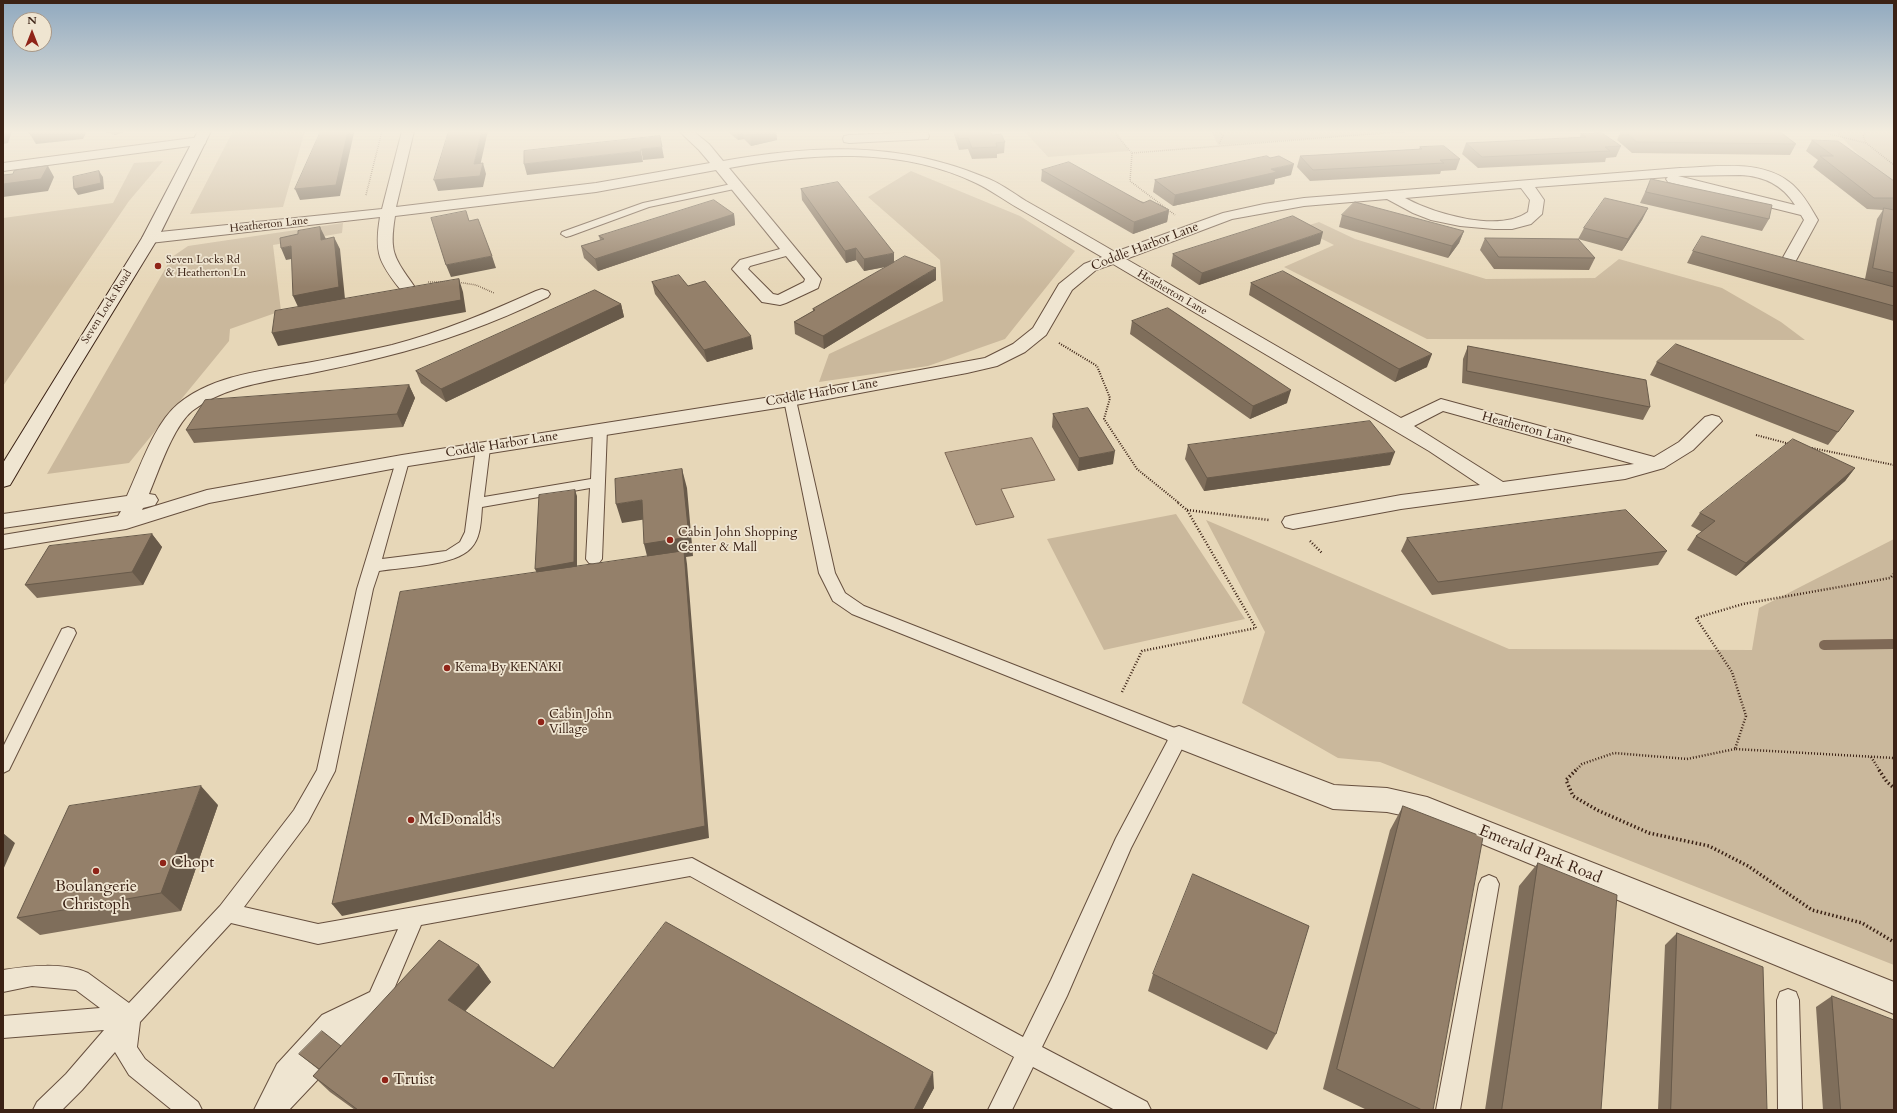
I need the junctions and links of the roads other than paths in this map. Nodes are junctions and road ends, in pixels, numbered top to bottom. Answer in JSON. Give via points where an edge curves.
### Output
{"nodes":[{"id":1,"x":178,"y":183,"type":"edge"},
{"id":2,"x":397,"y":183,"type":"edge"},
{"id":3,"x":621,"y":183,"type":"edge"},
{"id":4,"x":733,"y":183,"type":"edge"},
{"id":5,"x":986,"y":183,"type":"edge"},
{"id":6,"x":1538,"y":183,"type":"edge"},
{"id":7,"x":1688,"y":183,"type":"edge"},
{"id":8,"x":1781,"y":183,"type":"edge"},
{"id":9,"x":1524,"y":184,"type":"junction"},
{"id":10,"x":736,"y":186,"type":"junction"},
{"id":11,"x":1389,"y":195,"type":"junction"},
{"id":12,"x":388,"y":212,"type":"junction"},
{"id":13,"x":1807,"y":212,"type":"junction"},
{"id":14,"x":566,"y":234,"type":"dead end"},
{"id":15,"x":150,"y":238,"type":"junction"},
{"id":16,"x":788,"y":251,"type":"dead end"},
{"id":17,"x":1113,"y":258,"type":"junction"},
{"id":18,"x":1789,"y":261,"type":"edge"},
{"id":19,"x":406,"y":286,"type":"road end"},
{"id":20,"x":542,"y":294,"type":"dead end"},
{"id":21,"x":790,"y":400,"type":"junction"},
{"id":22,"x":1712,"y":421,"type":"dead end"},
{"id":23,"x":1400,"y":426,"type":"junction"},
{"id":24,"x":600,"y":429,"type":"junction"},
{"id":25,"x":483,"y":448,"type":"junction"},
{"id":26,"x":402,"y":461,"type":"junction"},
{"id":27,"x":1657,"y":464,"type":"junction"},
{"id":28,"x":3,"y":480,"type":"edge"},
{"id":29,"x":597,"y":482,"type":"junction"},
{"id":30,"x":1498,"y":488,"type":"junction"},
{"id":31,"x":207,"y":497,"type":"junction"},
{"id":32,"x":137,"y":501,"type":"junction"},
{"id":33,"x":476,"y":503,"type":"junction"},
{"id":34,"x":3,"y":521,"type":"edge"},
{"id":35,"x":126,"y":522,"type":"junction"},
{"id":36,"x":1293,"y":522,"type":"road end"},
{"id":37,"x":3,"y":542,"type":"edge"},
{"id":38,"x":594,"y":558,"type":"dead end"},
{"id":39,"x":373,"y":566,"type":"junction"},
{"id":40,"x":68,"y":633,"type":"dead end"},
{"id":41,"x":1180,"y":737,"type":"junction"},
{"id":42,"x":3,"y":765,"type":"edge"},
{"id":43,"x":1489,"y":884,"type":"dead end"},
{"id":44,"x":227,"y":913,"type":"junction"},
{"id":45,"x":414,"y":917,"type":"junction"},
{"id":46,"x":3,"y":981,"type":"edge"},
{"id":47,"x":1894,"y":998,"type":"edge"},
{"id":48,"x":378,"y":1000,"type":"junction"},
{"id":49,"x":1788,"y":1000,"type":"dead end"},
{"id":50,"x":130,"y":1017,"type":"junction"},
{"id":51,"x":3,"y":1027,"type":"edge"},
{"id":52,"x":337,"y":1043,"type":"edge"},
{"id":53,"x":1028,"y":1052,"type":"junction"},
{"id":54,"x":315,"y":1066,"type":"edge"},
{"id":55,"x":45,"y":1110,"type":"edge"},
{"id":56,"x":190,"y":1110,"type":"edge"},
{"id":57,"x":266,"y":1110,"type":"edge"},
{"id":58,"x":273,"y":1110,"type":"edge"},
{"id":59,"x":1000,"y":1110,"type":"edge"},
{"id":60,"x":1139,"y":1110,"type":"edge"},
{"id":61,"x":1448,"y":1110,"type":"edge"},
{"id":62,"x":1790,"y":1110,"type":"edge"}],
"edges":[{"from":1,"to":15,"type":"street","name":"Seven Locks Road"},
{"from":2,"to":12,"type":"street"},
{"from":3,"to":12,"type":"street","name":"Heatherton Lane"},
{"from":4,"to":10,"type":"street"},
{"from":5,"to":17,"type":"street","name":"Heatherton Lane"},
{"from":6,"to":9,"type":"street","name":"Coddle Harbor Lane"},
{"from":7,"to":13,"type":"street","name":"Coddle Harbor Lane"},
{"from":8,"to":13,"type":"street","name":"Coddle Harbor Lane","via":[[1799,200]]},
{"from":9,"to":11,"type":"street","name":"Coddle Harbor Lane"},
{"from":9,"to":11,"type":"street","via":[[1535,196],[1538,209],[1528,219],[1504,225],[1466,224],[1441,218],[1420,212]]},
{"from":10,"to":14,"type":"lane","via":[[646,205]]},
{"from":10,"to":16,"type":"street"},
{"from":11,"to":17,"type":"street","name":"Coddle Harbor Lane","via":[[1310,201],[1228,216]]},
{"from":12,"to":15,"type":"street","name":"Heatherton Lane"},
{"from":12,"to":19,"type":"street","via":[[383,244],[386,256]]},
{"from":13,"to":18,"type":"street","via":[[1811,220]]},
{"from":15,"to":28,"type":"street","name":"Seven Locks Road"},
{"from":17,"to":21,"type":"street","name":"Coddle Harbor Lane","via":[[1090,267],[1065,287],[1040,331],[1019,348],[991,362]]},
{"from":17,"to":23,"type":"street","name":"Heatherton Lane"},
{"from":20,"to":32,"type":"street","via":[[488,319],[424,341],[344,361],[238,382],[213,391],[180,411],[171,422]]},
{"from":21,"to":24,"type":"street","name":"Coddle Harbor Lane"},
{"from":21,"to":41,"type":"lane","via":[[827,573],[839,597],[858,610]]},
{"from":22,"to":27,"type":"street","via":[[1686,446]]},
{"from":23,"to":27,"type":"street","name":"Heatherton Lane","via":[[1441,405]]},
{"from":23,"to":30,"type":"street","name":"Heatherton Lane","via":[[1436,446]]},
{"from":24,"to":25,"type":"street","name":"Coddle Harbor Lane"},
{"from":24,"to":29,"type":"lane"},
{"from":25,"to":26,"type":"street","name":"Coddle Harbor Lane"},
{"from":25,"to":33,"type":"lane"},
{"from":26,"to":31,"type":"street","name":"Coddle Harbor Lane"},
{"from":26,"to":39,"type":"lane"},
{"from":27,"to":30,"type":"street","via":[[1625,473]]},
{"from":29,"to":33,"type":"lane"},
{"from":29,"to":38,"type":"lane"},
{"from":30,"to":36,"type":"street","via":[[1400,502]]},
{"from":31,"to":32,"type":"street","name":"Coddle Harbor Lane"},
{"from":31,"to":35,"type":"street","name":"Coddle Harbor Lane"},
{"from":32,"to":34,"type":"street","name":"Coddle Harbor Lane"},
{"from":32,"to":35,"type":"street"},
{"from":33,"to":39,"type":"lane","via":[[472,532],[466,545],[450,556]]},
{"from":35,"to":37,"type":"street","name":"Coddle Harbor Lane"},
{"from":39,"to":44,"type":"lane","via":[[362,602],[326,771],[301,816]]},
{"from":40,"to":42,"type":"lane"},
{"from":41,"to":47,"type":"street","name":"Emerald Park Road","via":[[1333,798],[1387,800],[1427,809]]},
{"from":41,"to":53,"type":"lane","via":[[1123,844]]},
{"from":43,"to":61,"type":"lane"},
{"from":44,"to":45,"type":"lane","via":[[318,934]]},
{"from":44,"to":50,"type":"lane"},
{"from":45,"to":48,"type":"lane"},
{"from":45,"to":53,"type":"lane","via":[[692,867]]},
{"from":46,"to":50,"type":"lane","via":[[32,976],[80,980]]},
{"from":48,"to":52,"type":"lane"},
{"from":48,"to":57,"type":"lane","via":[[330,1024],[284,1072]]},
{"from":49,"to":62,"type":"lane"},
{"from":50,"to":51,"type":"lane"},
{"from":50,"to":55,"type":"lane","via":[[74,1082]]},
{"from":50,"to":56,"type":"lane","via":[[125,1049],[138,1067]]},
{"from":53,"to":59,"type":"lane"},
{"from":53,"to":60,"type":"lane"},
{"from":54,"to":58,"type":"lane"}]}
